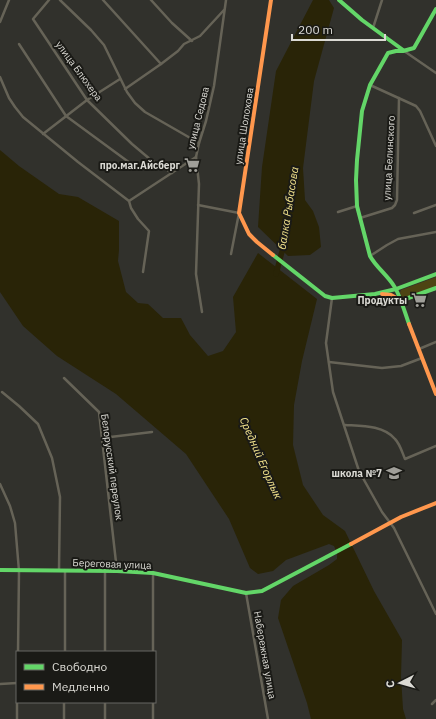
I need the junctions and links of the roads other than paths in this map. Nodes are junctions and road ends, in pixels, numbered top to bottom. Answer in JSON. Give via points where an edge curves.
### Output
{"nodes":[{"id":1,"x":9,"y":0,"type":"edge"},
{"id":2,"x":49,"y":0,"type":"edge"},
{"id":3,"x":60,"y":0,"type":"edge"},
{"id":4,"x":102,"y":0,"type":"edge"},
{"id":5,"x":151,"y":0,"type":"edge"},
{"id":6,"x":226,"y":0,"type":"edge"},
{"id":7,"x":271,"y":0,"type":"edge"},
{"id":8,"x":340,"y":0,"type":"edge"},
{"id":9,"x":382,"y":0,"type":"edge"},
{"id":10,"x":436,"y":9,"type":"edge"},
{"id":11,"x":224,"y":10,"type":"junction"},
{"id":12,"x":0,"y":22,"type":"edge"},
{"id":13,"x":373,"y":28,"type":"junction"},
{"id":14,"x":192,"y":41,"type":"junction"},
{"id":15,"x":20,"y":44,"type":"dead end"},
{"id":16,"x":403,"y":51,"type":"junction"},
{"id":17,"x":161,"y":64,"type":"junction"},
{"id":18,"x":436,"y":73,"type":"edge"},
{"id":19,"x":0,"y":77,"type":"edge"},
{"id":20,"x":120,"y":79,"type":"junction"},
{"id":21,"x":370,"y":85,"type":"junction"},
{"id":22,"x":125,"y":89,"type":"junction"},
{"id":23,"x":399,"y":98,"type":"junction"},
{"id":24,"x":87,"y":100,"type":"junction"},
{"id":25,"x":66,"y":116,"type":"junction"},
{"id":26,"x":43,"y":134,"type":"junction"},
{"id":27,"x":199,"y":143,"type":"junction"},
{"id":28,"x":436,"y":146,"type":"edge"},
{"id":29,"x":196,"y":157,"type":"junction"},
{"id":30,"x":151,"y":160,"type":"junction"},
{"id":31,"x":172,"y":172,"type":"junction"},
{"id":32,"x":129,"y":201,"type":"junction"},
{"id":33,"x":198,"y":205,"type":"junction"},
{"id":34,"x":436,"y":205,"type":"edge"},
{"id":35,"x":357,"y":206,"type":"junction"},
{"id":36,"x":338,"y":212,"type":"dead end"},
{"id":37,"x":239,"y":213,"type":"junction"},
{"id":38,"x":414,"y":213,"type":"dead end"},
{"id":39,"x":360,"y":218,"type":"junction"},
{"id":40,"x":436,"y":232,"type":"edge"},
{"id":41,"x":231,"y":254,"type":"dead end"},
{"id":42,"x":370,"y":256,"type":"junction"},
{"id":43,"x":144,"y":272,"type":"dead end"},
{"id":44,"x":436,"y":274,"type":"edge"},
{"id":45,"x":436,"y":288,"type":"edge"},
{"id":46,"x":396,"y":289,"type":"junction"},
{"id":47,"x":375,"y":294,"type":"junction"},
{"id":48,"x":332,"y":298,"type":"junction"},
{"id":49,"x":400,"y":301,"type":"junction"},
{"id":50,"x":202,"y":312,"type":"dead end"},
{"id":51,"x":436,"y":342,"type":"edge"},
{"id":52,"x":419,"y":349,"type":"junction"},
{"id":53,"x":422,"y":358,"type":"junction"},
{"id":54,"x":329,"y":362,"type":"junction"},
{"id":55,"x":64,"y":378,"type":"dead end"},
{"id":56,"x":2,"y":392,"type":"dead end"},
{"id":57,"x":436,"y":394,"type":"edge"},
{"id":58,"x":344,"y":425,"type":"junction"},
{"id":59,"x":152,"y":432,"type":"dead end"},
{"id":60,"x":102,"y":438,"type":"junction"},
{"id":61,"x":436,"y":446,"type":"edge"},
{"id":62,"x":0,"y":484,"type":"edge"},
{"id":63,"x":436,"y":502,"type":"edge"},
{"id":64,"x":390,"y":522,"type":"junction"},
{"id":65,"x":0,"y":570,"type":"edge"},
{"id":66,"x":59,"y":570,"type":"junction"},
{"id":67,"x":19,"y":571,"type":"junction"},
{"id":68,"x":65,"y":571,"type":"junction"},
{"id":69,"x":105,"y":571,"type":"junction"},
{"id":70,"x":117,"y":571,"type":"junction"},
{"id":71,"x":153,"y":573,"type":"junction"},
{"id":72,"x":246,"y":593,"type":"junction"},
{"id":73,"x":436,"y":614,"type":"edge"},
{"id":74,"x":18,"y":651,"type":"edge"},
{"id":75,"x":65,"y":651,"type":"edge"},
{"id":76,"x":105,"y":651,"type":"edge"},
{"id":77,"x":153,"y":651,"type":"edge"},
{"id":78,"x":16,"y":683,"type":"edge"},
{"id":79,"x":0,"y":684,"type":"edge"},
{"id":80,"x":436,"y":700,"type":"edge"},
{"id":81,"x":17,"y":703,"type":"edge"},
{"id":82,"x":64,"y":703,"type":"edge"},
{"id":83,"x":105,"y":703,"type":"edge"},
{"id":84,"x":153,"y":703,"type":"edge"},
{"id":85,"x":432,"y":704,"type":"dead end"},
{"id":86,"x":17,"y":719,"type":"edge"},
{"id":87,"x":64,"y":719,"type":"edge"},
{"id":88,"x":105,"y":719,"type":"edge"},
{"id":89,"x":153,"y":719,"type":"edge"},
{"id":90,"x":268,"y":719,"type":"edge"}],
"edges":[{"from":1,"to":12,"type":"street"},
{"from":2,"to":24,"type":"street","name":"улица Блюхера","via":[[33,19]]},
{"from":3,"to":20,"type":"street","via":[[104,45]]},
{"from":4,"to":17,"type":"street"},
{"from":5,"to":14,"type":"street"},
{"from":6,"to":11,"type":"street","name":"улица Седова"},
{"from":7,"to":37,"type":"main road","name":"улица Шолохова"},
{"from":8,"to":13,"type":"main road"},
{"from":9,"to":13,"type":"street"},
{"from":10,"to":16,"type":"main road","via":[[414,48]]},
{"from":11,"to":14,"type":"street"},
{"from":11,"to":27,"type":"street","name":"улица Седова","via":[[214,86]]},
{"from":13,"to":16,"type":"main road"},
{"from":14,"to":17,"type":"street","via":[[184,44]]},
{"from":15,"to":25,"type":"street"},
{"from":16,"to":18,"type":"street"},
{"from":16,"to":21,"type":"main road","via":[[388,53]]},
{"from":17,"to":22,"type":"street"},
{"from":19,"to":26,"type":"street","via":[[15,107]]},
{"from":20,"to":22,"type":"street"},
{"from":20,"to":24,"type":"street"},
{"from":21,"to":23,"type":"street"},
{"from":21,"to":35,"type":"main road","via":[[362,111],[359,137]]},
{"from":22,"to":27,"type":"street","via":[[145,112]]},
{"from":23,"to":28,"type":"street","via":[[416,106],[420,111]]},
{"from":23,"to":39,"type":"street","name":"улица Белинского","via":[[397,200],[392,208]]},
{"from":24,"to":25,"type":"street"},
{"from":24,"to":30,"type":"street","name":"улица Блюхера"},
{"from":25,"to":26,"type":"street"},
{"from":25,"to":30,"type":"street","via":[[136,167],[141,167]]},
{"from":26,"to":32,"type":"street"},
{"from":27,"to":29,"type":"street","name":"улица Седова"},
{"from":29,"to":31,"type":"street"},
{"from":29,"to":33,"type":"street","name":"улица Седова"},
{"from":30,"to":31,"type":"street","name":"улица Блюхера"},
{"from":31,"to":32,"type":"street"},
{"from":32,"to":43,"type":"street","via":[[138,219],[149,231]]},
{"from":33,"to":37,"type":"street"},
{"from":33,"to":50,"type":"street","name":"улица Седова","via":[[196,274]]},
{"from":34,"to":38,"type":"street"},
{"from":35,"to":36,"type":"street"},
{"from":35,"to":39,"type":"main road"},
{"from":37,"to":41,"type":"street","name":"улица Шолохова"},
{"from":37,"to":48,"type":"main road","via":[[249,234],[257,242],[325,296]]},
{"from":39,"to":42,"type":"main road"},
{"from":40,"to":42,"type":"street","via":[[398,239]]},
{"from":42,"to":46,"type":"main road"},
{"from":44,"to":46,"type":"main road"},
{"from":45,"to":49,"type":"main road"},
{"from":46,"to":47,"type":"main road"},
{"from":46,"to":49,"type":"main road"},
{"from":47,"to":48,"type":"main road"},
{"from":47,"to":49,"type":"main road","via":[[388,294]]},
{"from":48,"to":54,"type":"street","via":[[326,342]]},
{"from":49,"to":52,"type":"main road"},
{"from":51,"to":52,"type":"street"},
{"from":52,"to":53,"type":"main road"},
{"from":53,"to":54,"type":"street","via":[[401,366],[382,368]]},
{"from":53,"to":57,"type":"main road"},
{"from":54,"to":58,"type":"street","via":[[333,392]]},
{"from":55,"to":60,"type":"street","name":"Белорусский переулок","via":[[99,412]]},
{"from":56,"to":66,"type":"street","via":[[38,424],[52,458],[60,497]]},
{"from":58,"to":61,"type":"street","via":[[379,428],[391,434],[397,440],[405,458]]},
{"from":58,"to":64,"type":"street","via":[[359,471]]},
{"from":59,"to":60,"type":"street"},
{"from":60,"to":70,"type":"street","name":"Белорусский переулок"},
{"from":62,"to":67,"type":"street","via":[[15,523]]},
{"from":63,"to":64,"type":"main road"},
{"from":64,"to":72,"type":"main road","via":[[262,591]]},
{"from":64,"to":73,"type":"street"},
{"from":65,"to":67,"type":"main road","name":"Береговая улица"},
{"from":66,"to":67,"type":"main road","name":"Береговая улица"},
{"from":66,"to":68,"type":"main road","name":"Береговая улица"},
{"from":67,"to":74,"type":"street"},
{"from":68,"to":69,"type":"main road","name":"Береговая улица"},
{"from":68,"to":75,"type":"street"},
{"from":69,"to":70,"type":"main road","name":"Береговая улица"},
{"from":69,"to":76,"type":"street"},
{"from":70,"to":71,"type":"main road","name":"Береговая улица"},
{"from":71,"to":72,"type":"main road","name":"Береговая улица"},
{"from":71,"to":77,"type":"street"},
{"from":72,"to":90,"type":"street","name":"Набережная улица"},
{"from":78,"to":79,"type":"street"},
{"from":80,"to":85,"type":"street"},
{"from":81,"to":86,"type":"street"},
{"from":82,"to":87,"type":"street"},
{"from":83,"to":88,"type":"street"},
{"from":84,"to":89,"type":"street"}]}
